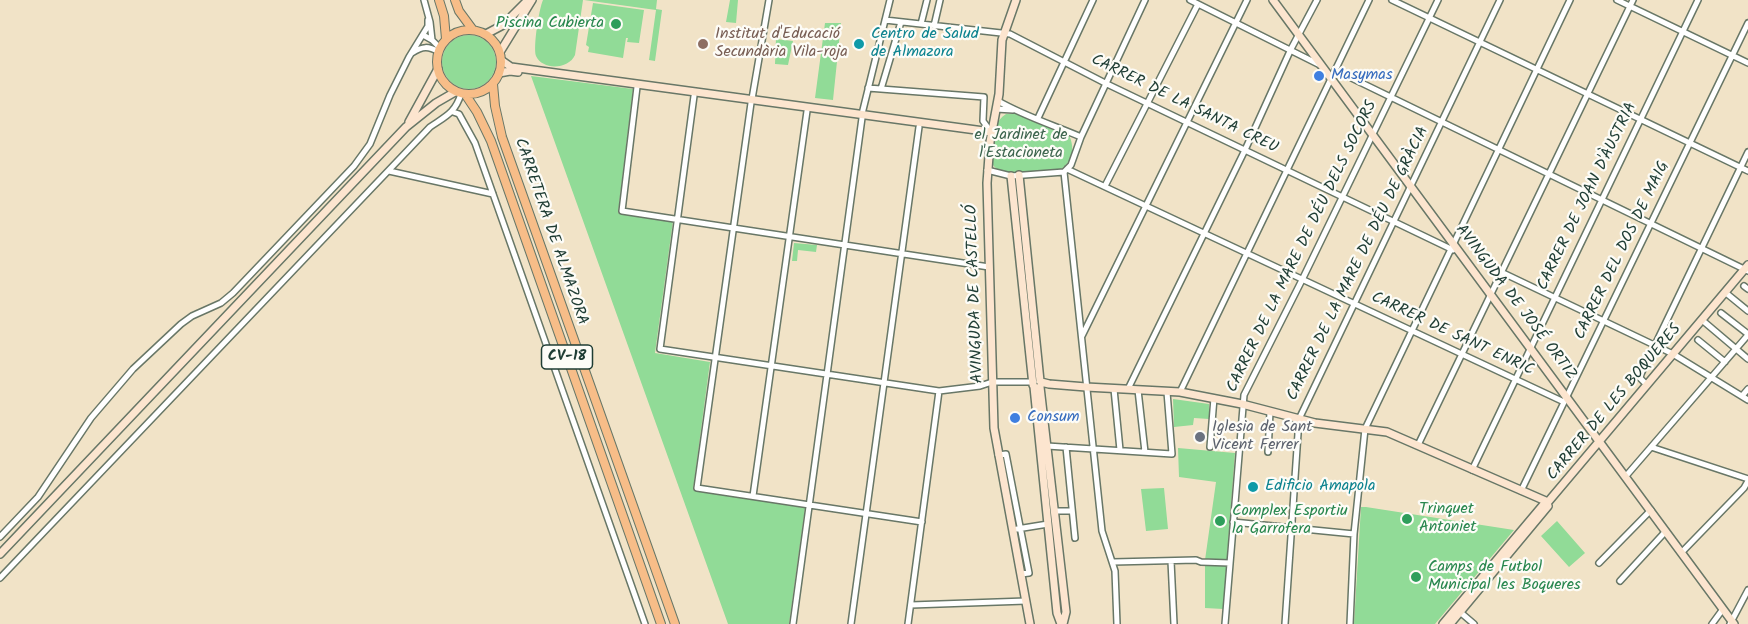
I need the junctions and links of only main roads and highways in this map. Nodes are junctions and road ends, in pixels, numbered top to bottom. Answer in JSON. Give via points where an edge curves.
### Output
{"nodes":[{"id":1,"x":439,"y":0,"type":"edge"},
{"id":2,"x":455,"y":0,"type":"edge"},
{"id":3,"x":473,"y":30,"type":"junction"},
{"id":4,"x":446,"y":39,"type":"junction"},
{"id":5,"x":493,"y":84,"type":"junction"},
{"id":6,"x":460,"y":93,"type":"junction"},
{"id":7,"x":661,"y":624,"type":"edge"},
{"id":8,"x":675,"y":624,"type":"edge"}],
"edges":[{"from":1,"to":4,"type":"main road"},
{"from":2,"to":3,"type":"main road"},
{"from":3,"to":4,"type":"main road","via":[[459,31]]},
{"from":3,"to":5,"type":"main road","via":[[486,34],[501,56]]},
{"from":4,"to":6,"type":"main road","number":"CV-18","via":[[439,50],[438,69],[441,78]]},
{"from":5,"to":6,"type":"main road","via":[[480,92]]},
{"from":5,"to":8,"type":"main road","name":"CARRETERA DE ALMAZORA","number":"CV-18","via":[[502,138]]},
{"from":6,"to":7,"type":"main road","name":"CARRETERA DE ALMAZORA","number":"CV-18","via":[[477,112],[490,141]]}]}
